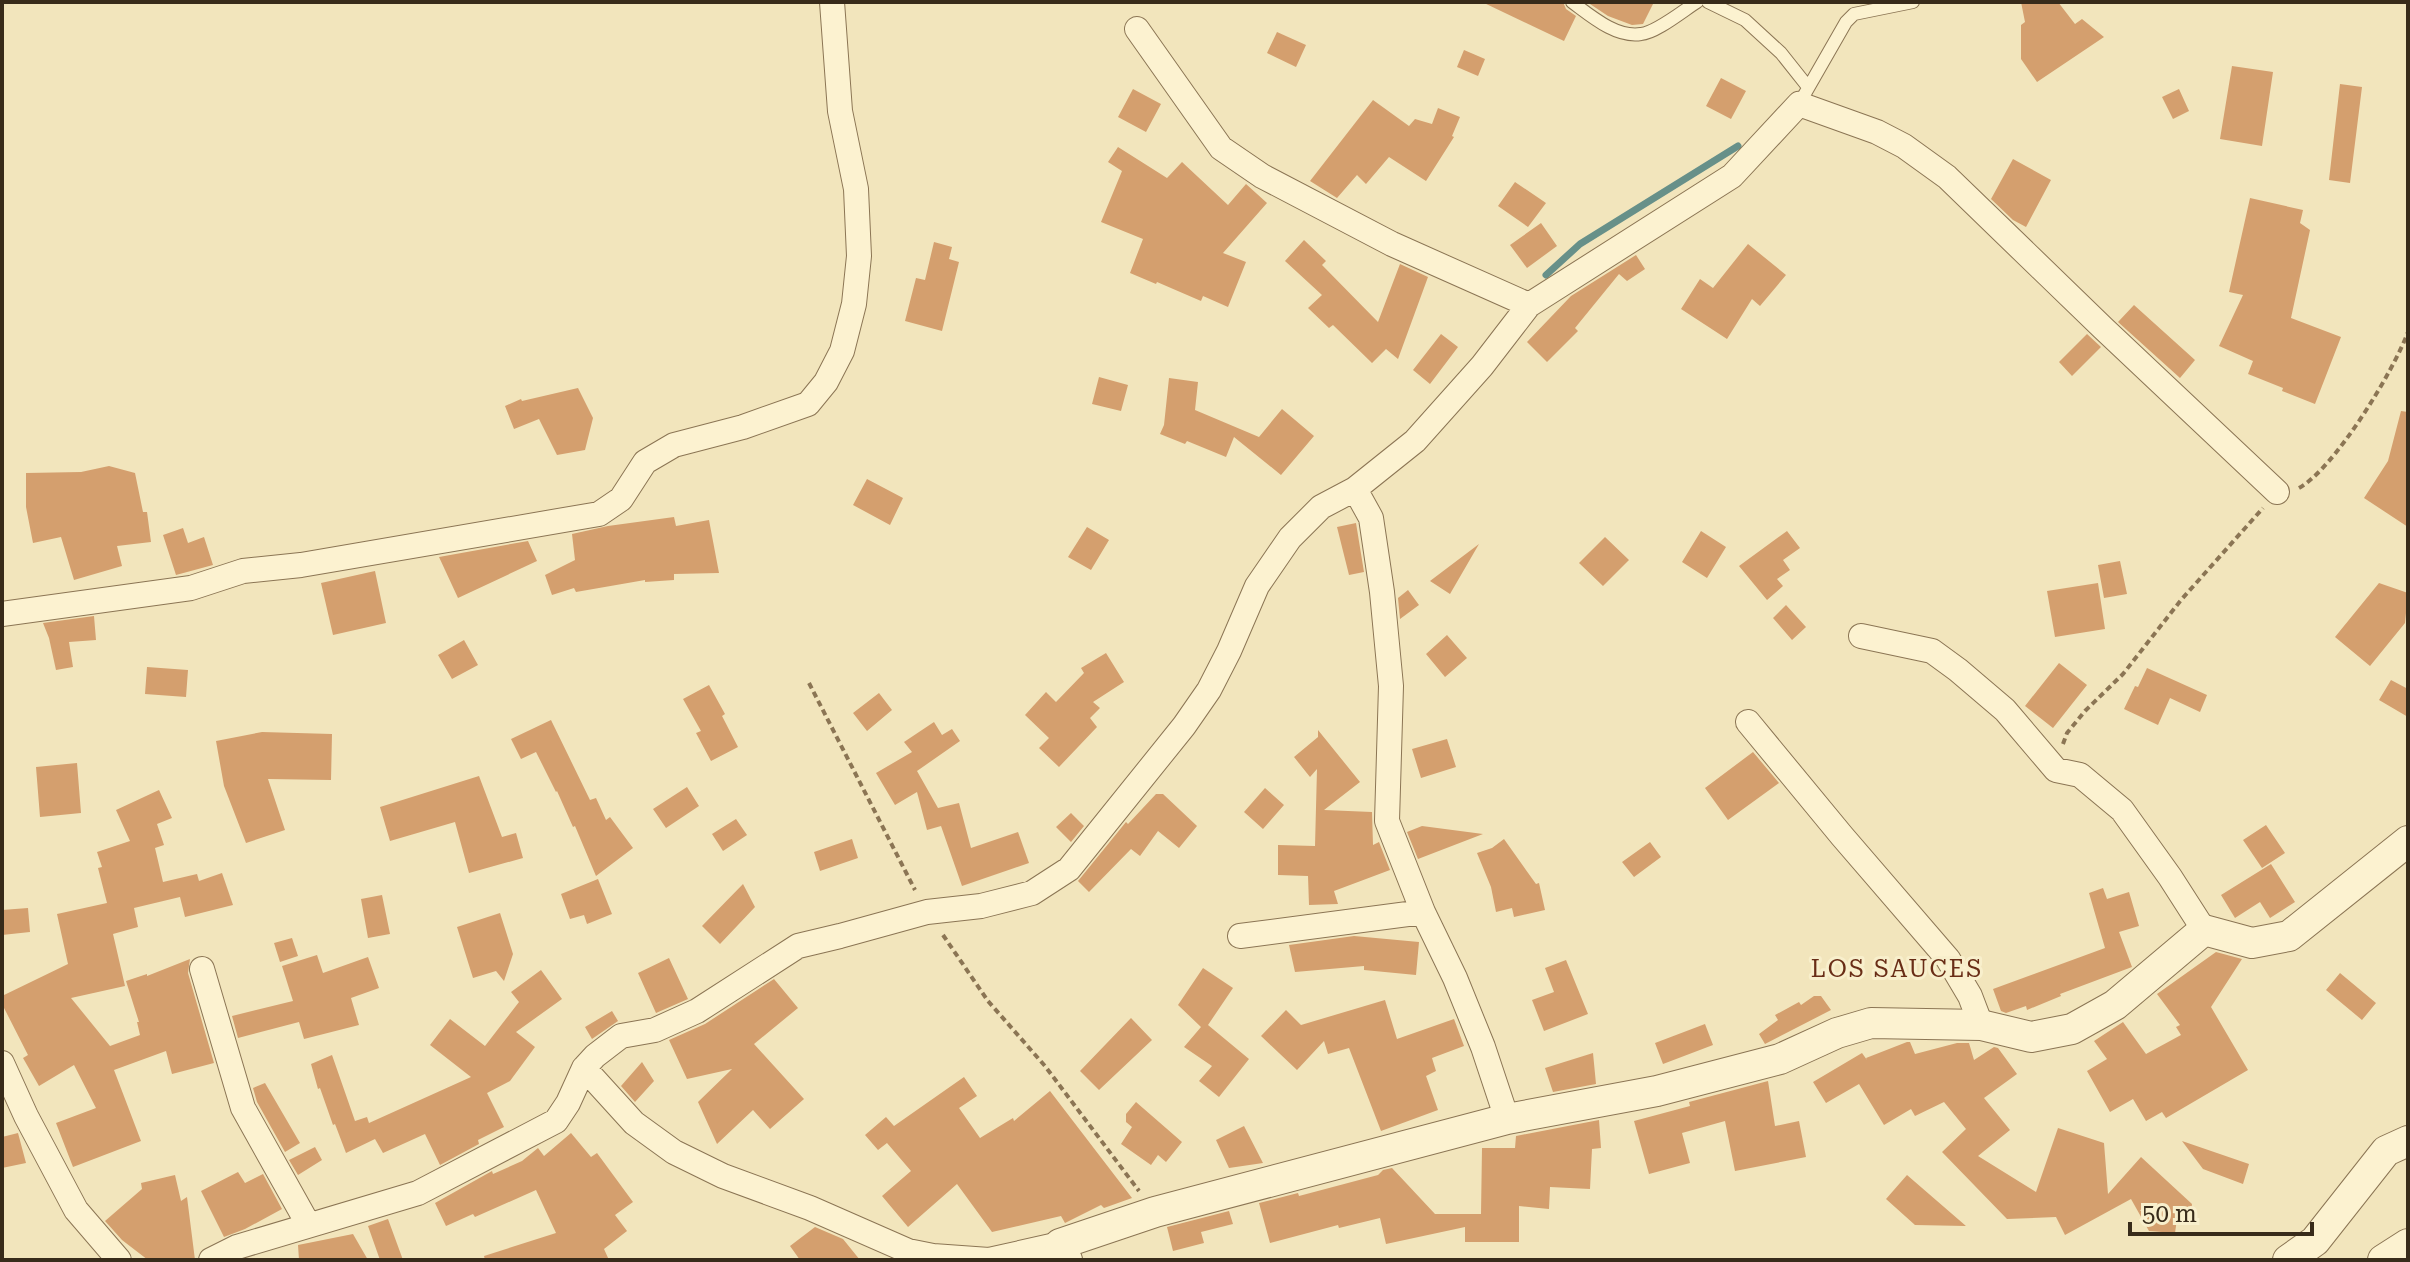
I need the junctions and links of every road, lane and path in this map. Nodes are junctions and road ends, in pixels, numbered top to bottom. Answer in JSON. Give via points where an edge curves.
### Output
{"nodes":[{"id":1,"x":832,"y":2,"type":"edge"},
{"id":2,"x":1572,"y":2,"type":"edge"},
{"id":3,"x":1697,"y":2,"type":"edge"},
{"id":4,"x":1708,"y":2,"type":"edge"},
{"id":5,"x":1913,"y":2,"type":"edge"},
{"id":6,"x":1137,"y":29,"type":"dead end"},
{"id":7,"x":1803,"y":96,"type":"junction"},
{"id":8,"x":1529,"y":305,"type":"junction"},
{"id":9,"x":2408,"y":332,"type":"edge"},
{"id":10,"x":1355,"y":489,"type":"junction"},
{"id":11,"x":2277,"y":492,"type":"junction"},
{"id":12,"x":2,"y":614,"type":"edge"},
{"id":13,"x":1861,"y":636,"type":"dead end"},
{"id":14,"x":809,"y":683,"type":"dead end"},
{"id":15,"x":1748,"y":722,"type":"dead end"},
{"id":16,"x":2056,"y":770,"type":"junction"},
{"id":17,"x":2408,"y":841,"type":"edge"},
{"id":18,"x":927,"y":912,"type":"junction"},
{"id":19,"x":1423,"y":912,"type":"junction"},
{"id":20,"x":2204,"y":930,"type":"junction"},
{"id":21,"x":1240,"y":936,"type":"dead end"},
{"id":22,"x":202,"y":969,"type":"dead end"},
{"id":23,"x":1981,"y":1025,"type":"junction"},
{"id":24,"x":2,"y":1063,"type":"edge"},
{"id":25,"x":584,"y":1068,"type":"junction"},
{"id":26,"x":1507,"y":1119,"type":"junction"},
{"id":27,"x":2408,"y":1141,"type":"edge"},
{"id":28,"x":1155,"y":1212,"type":"junction"},
{"id":29,"x":308,"y":1224,"type":"junction"},
{"id":30,"x":2408,"y":1244,"type":"edge"},
{"id":31,"x":1058,"y":1255,"type":"edge"},
{"id":32,"x":119,"y":1260,"type":"edge"},
{"id":33,"x":211,"y":1260,"type":"edge"},
{"id":34,"x":2288,"y":1260,"type":"edge"},
{"id":35,"x":2383,"y":1260,"type":"edge"}],
"edges":[{"from":1,"to":12,"type":"street","via":[[840,111],[856,189],[859,256],[842,351],[808,404],[674,445],[645,462],[621,499],[599,514],[243,571],[191,588]]},
{"from":2,"to":3,"type":"lane","via":[[1600,23],[1625,34],[1644,35]]},
{"from":4,"to":7,"type":"lane","via":[[1745,20],[1781,53]]},
{"from":5,"to":7,"type":"lane","via":[[1854,14]]},
{"from":6,"to":8,"type":"street","via":[[1221,148],[1262,176],[1392,244]]},
{"from":7,"to":8,"type":"street","via":[[1732,176]]},
{"from":7,"to":11,"type":"street","via":[[1904,146],[1947,177]]},
{"from":8,"to":10,"type":"street","via":[[1415,441]]},
{"from":9,"to":11,"type":"path","via":[[2361,418],[2328,462],[2310,482],[2287,494]]},
{"from":10,"to":18,"type":"street","via":[[1321,507],[1290,538],[1257,586],[1209,690],[1069,869],[1032,893]]},
{"from":10,"to":19,"type":"street","via":[[1371,518],[1382,592],[1391,686],[1387,821]]},
{"from":11,"to":16,"type":"path","via":[[2067,733]]},
{"from":13,"to":16,"type":"street","via":[[1932,651],[2005,710]]},
{"from":14,"to":18,"type":"path"},
{"from":15,"to":23,"type":"street","via":[[1948,959]]},
{"from":16,"to":20,"type":"street","via":[[2080,775],[2122,810]]},
{"from":17,"to":20,"type":"street","via":[[2289,936],[2252,943]]},
{"from":18,"to":25,"type":"street","via":[[798,946],[697,1011],[655,1030],[621,1036]]},
{"from":18,"to":28,"type":"path","via":[[988,1001],[1045,1066]]},
{"from":19,"to":21,"type":"street"},
{"from":19,"to":26,"type":"street","via":[[1483,1047]]},
{"from":20,"to":23,"type":"street","via":[[2115,1005],[2072,1029],[2031,1037]]},
{"from":22,"to":29,"type":"street","via":[[243,1108]]},
{"from":23,"to":26,"type":"street","via":[[1871,1023],[1780,1059],[1657,1091]]},
{"from":24,"to":32,"type":"street","via":[[76,1210]]},
{"from":25,"to":29,"type":"street","via":[[556,1121],[418,1193]]},
{"from":25,"to":31,"type":"street","via":[[634,1123],[674,1152],[908,1251],[989,1260]]},
{"from":26,"to":28,"type":"street"},
{"from":27,"to":34,"type":"street","via":[[2386,1151],[2315,1241]]},
{"from":28,"to":31,"type":"street"},
{"from":29,"to":33,"type":"street"},
{"from":30,"to":35,"type":"street"}]}
